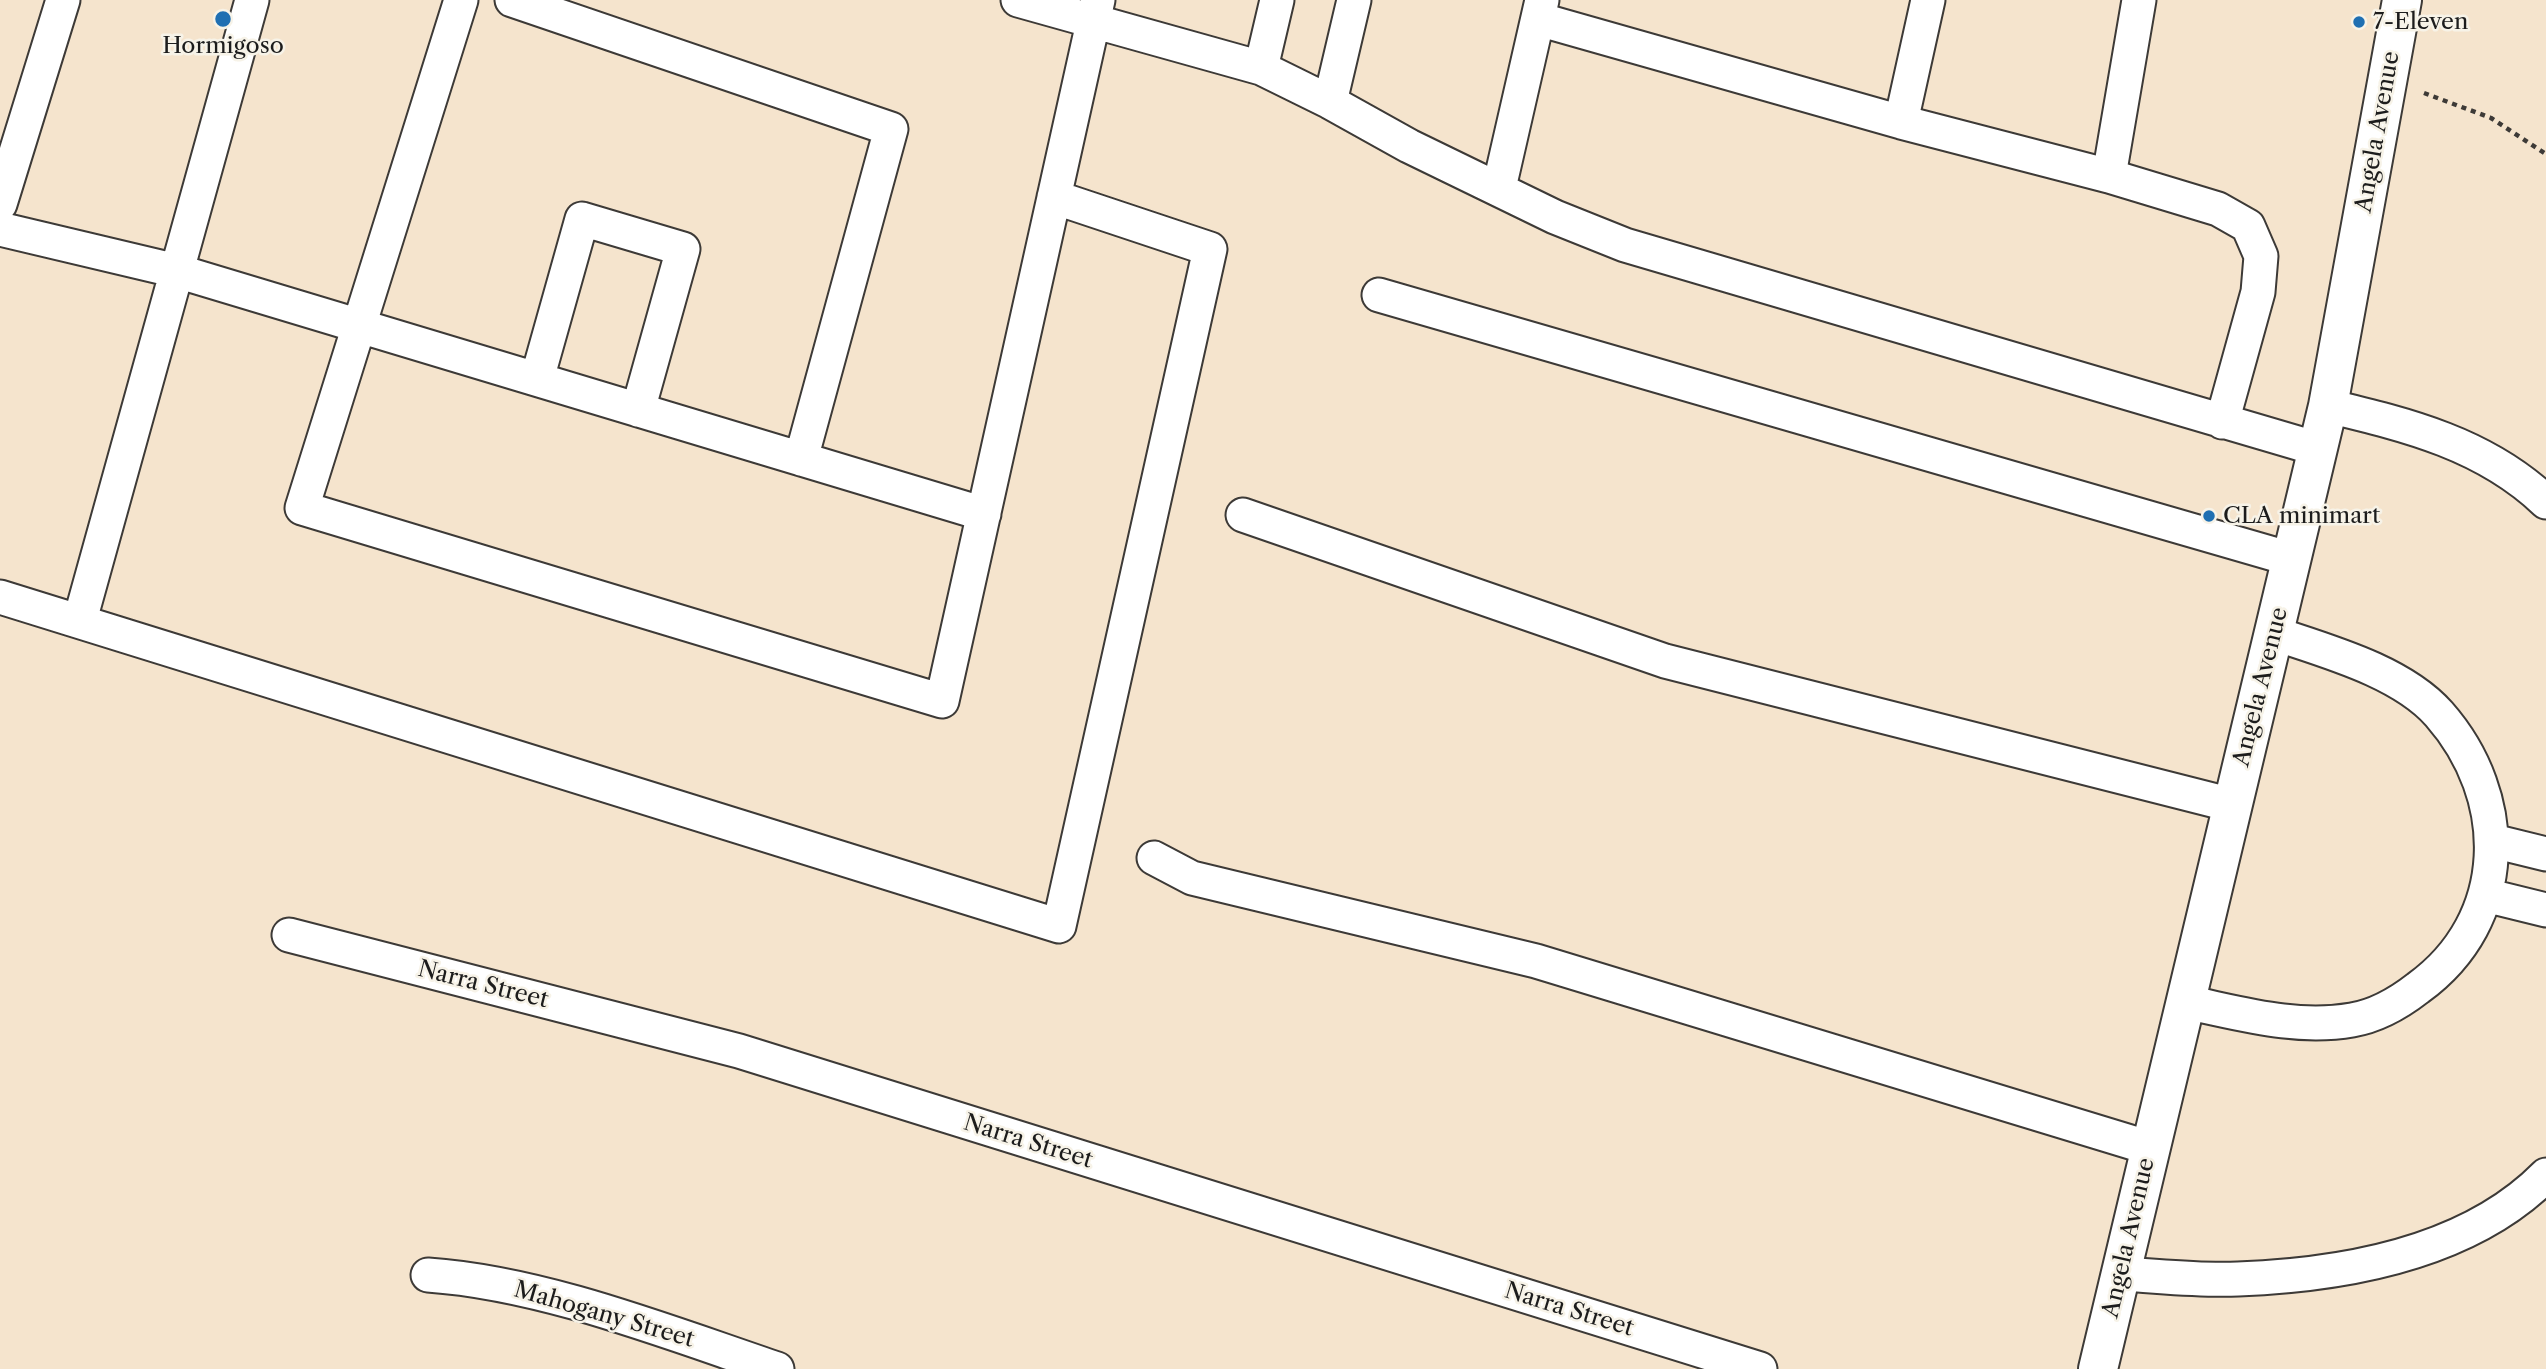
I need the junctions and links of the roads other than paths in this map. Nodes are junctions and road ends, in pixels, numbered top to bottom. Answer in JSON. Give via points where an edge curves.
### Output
{"nodes":[{"id":1,"x":63,"y":0,"type":"edge"},
{"id":2,"x":252,"y":0,"type":"edge"},
{"id":3,"x":461,"y":0,"type":"edge"},
{"id":4,"x":512,"y":0,"type":"edge"},
{"id":5,"x":1018,"y":0,"type":"edge"},
{"id":6,"x":1276,"y":0,"type":"edge"},
{"id":7,"x":1354,"y":0,"type":"edge"},
{"id":8,"x":1928,"y":0,"type":"edge"},
{"id":9,"x":2139,"y":0,"type":"edge"},
{"id":10,"x":2402,"y":0,"type":"edge"},
{"id":11,"x":1540,"y":9,"type":"edge"},
{"id":12,"x":1096,"y":12,"type":"edge"},
{"id":13,"x":1261,"y":68,"type":"junction"},
{"id":14,"x":1330,"y":102,"type":"junction"},
{"id":15,"x":1901,"y":122,"type":"junction"},
{"id":16,"x":2109,"y":176,"type":"junction"},
{"id":17,"x":1499,"y":188,"type":"junction"},
{"id":18,"x":1054,"y":197,"type":"junction"},
{"id":19,"x":0,"y":204,"type":"edge"},
{"id":20,"x":0,"y":229,"type":"edge"},
{"id":21,"x":177,"y":271,"type":"junction"},
{"id":22,"x":1379,"y":295,"type":"dead end"},
{"id":23,"x":359,"y":326,"type":"junction"},
{"id":24,"x":537,"y":379,"type":"junction"},
{"id":25,"x":2328,"y":406,"type":"junction"},
{"id":26,"x":638,"y":410,"type":"junction"},
{"id":27,"x":2222,"y":422,"type":"junction"},
{"id":28,"x":2318,"y":449,"type":"junction"},
{"id":29,"x":801,"y":459,"type":"junction"},
{"id":30,"x":2546,"y":502,"type":"edge"},
{"id":31,"x":984,"y":514,"type":"junction"},
{"id":32,"x":1243,"y":515,"type":"dead end"},
{"id":33,"x":2291,"y":559,"type":"junction"},
{"id":34,"x":0,"y":597,"type":"edge"},
{"id":35,"x":80,"y":620,"type":"junction"},
{"id":36,"x":2273,"y":633,"type":"junction"},
{"id":37,"x":2232,"y":805,"type":"junction"},
{"id":38,"x":2493,"y":841,"type":"junction"},
{"id":39,"x":2546,"y":854,"type":"edge"},
{"id":40,"x":1154,"y":858,"type":"dead end"},
{"id":41,"x":2485,"y":895,"type":"junction"},
{"id":42,"x":2546,"y":910,"type":"edge"},
{"id":43,"x":289,"y":935,"type":"dead end"},
{"id":44,"x":2185,"y":1002,"type":"junction"},
{"id":45,"x":2150,"y":1148,"type":"junction"},
{"id":46,"x":2546,"y":1175,"type":"edge"},
{"id":47,"x":428,"y":1275,"type":"dead end"},
{"id":48,"x":2121,"y":1275,"type":"junction"},
{"id":49,"x":777,"y":1369,"type":"edge"},
{"id":50,"x":1760,"y":1369,"type":"edge"},
{"id":51,"x":2098,"y":1369,"type":"edge"}],
"edges":[{"from":1,"to":19,"type":"street"},
{"from":2,"to":21,"type":"street"},
{"from":3,"to":23,"type":"street"},
{"from":4,"to":29,"type":"street","via":[[891,129]]},
{"from":5,"to":12,"type":"street"},
{"from":6,"to":13,"type":"street"},
{"from":7,"to":14,"type":"street"},
{"from":8,"to":15,"type":"street"},
{"from":9,"to":16,"type":"street"},
{"from":10,"to":25,"type":"main road","name":"Angela Avenue"},
{"from":11,"to":15,"type":"street"},
{"from":11,"to":17,"type":"street"},
{"from":12,"to":13,"type":"street"},
{"from":12,"to":18,"type":"street"},
{"from":13,"to":14,"type":"street"},
{"from":14,"to":17,"type":"street"},
{"from":15,"to":16,"type":"street"},
{"from":16,"to":27,"type":"street","via":[[2218,209],[2248,226],[2261,256],[2258,292]]},
{"from":17,"to":27,"type":"street","via":[[1625,245]]},
{"from":18,"to":31,"type":"street"},
{"from":18,"to":35,"type":"street","via":[[1210,249],[1059,926]]},
{"from":20,"to":21,"type":"street"},
{"from":21,"to":23,"type":"street"},
{"from":21,"to":35,"type":"street"},
{"from":22,"to":33,"type":"street"},
{"from":23,"to":24,"type":"street"},
{"from":23,"to":31,"type":"street","via":[[302,508],[942,702]]},
{"from":24,"to":26,"type":"street"},
{"from":24,"to":26,"type":"street","via":[[582,219],[683,249]]},
{"from":25,"to":28,"type":"main road","name":"Angela Avenue"},
{"from":25,"to":30,"type":"street","via":[[2414,426],[2478,452]]},
{"from":26,"to":29,"type":"street"},
{"from":27,"to":28,"type":"street"},
{"from":28,"to":33,"type":"main road","name":"Angela Avenue"},
{"from":29,"to":31,"type":"street"},
{"from":32,"to":37,"type":"street","via":[[1665,661]]},
{"from":33,"to":36,"type":"main road","name":"Angela Avenue"},
{"from":34,"to":35,"type":"street"},
{"from":36,"to":37,"type":"main road","name":"Angela Avenue"},
{"from":36,"to":38,"type":"street","via":[[2375,671],[2437,711],[2467,749],[2486,793]]},
{"from":37,"to":44,"type":"main road","name":"Angela Avenue"},
{"from":38,"to":39,"type":"street"},
{"from":38,"to":41,"type":"street"},
{"from":40,"to":45,"type":"street","via":[[1192,878],[1536,961]]},
{"from":41,"to":42,"type":"street"},
{"from":41,"to":44,"type":"street","via":[[2466,938],[2437,975],[2399,1003],[2355,1020],[2308,1025]]},
{"from":43,"to":50,"type":"street","name":"Narra Street","via":[[739,1051]]},
{"from":44,"to":45,"type":"main road","name":"Angela Avenue"},
{"from":45,"to":48,"type":"main road","name":"Angela Avenue"},
{"from":46,"to":48,"type":"street","via":[[2480,1225],[2418,1250],[2318,1273],[2237,1279]]},
{"from":47,"to":49,"type":"street","name":"Mahogany Street","via":[[474,1278],[626,1319]]},
{"from":48,"to":51,"type":"main road","name":"Angela Avenue"}]}
